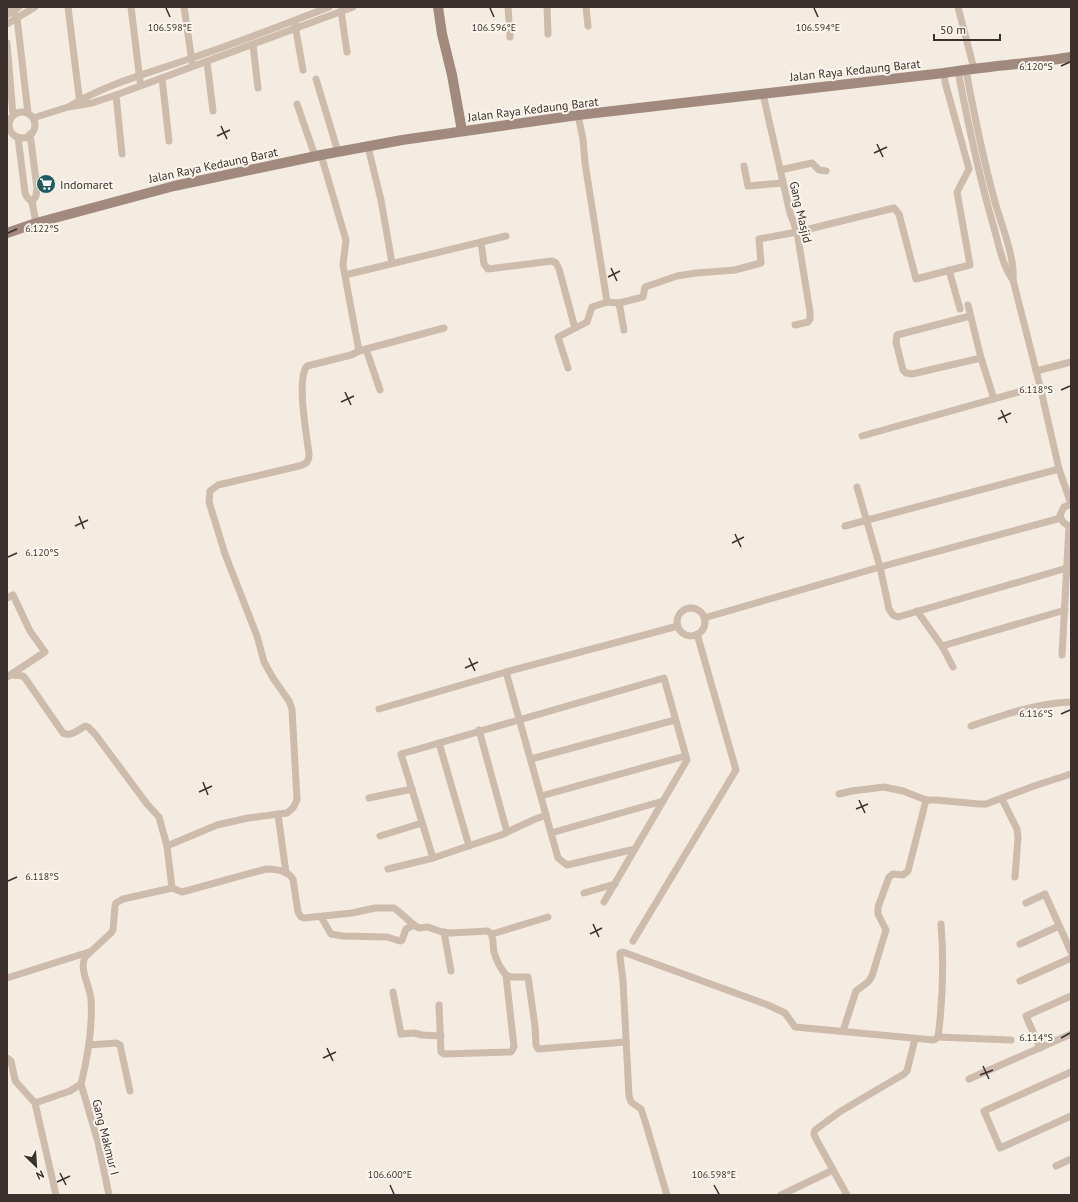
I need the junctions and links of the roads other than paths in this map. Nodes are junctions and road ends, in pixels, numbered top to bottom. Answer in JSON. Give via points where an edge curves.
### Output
{"nodes":[{"id":1,"x":35,"y":7,"type":"edge"},
{"id":2,"x":68,"y":7,"type":"edge"},
{"id":3,"x":131,"y":7,"type":"edge"},
{"id":4,"x":329,"y":7,"type":"edge"},
{"id":5,"x":353,"y":7,"type":"edge"},
{"id":6,"x":438,"y":7,"type":"edge"},
{"id":7,"x":508,"y":7,"type":"edge"},
{"id":8,"x":546,"y":7,"type":"edge"},
{"id":9,"x":586,"y":7,"type":"edge"},
{"id":10,"x":958,"y":7,"type":"edge"},
{"id":11,"x":186,"y":8,"type":"edge"},
{"id":12,"x":12,"y":10,"type":"edge"},
{"id":13,"x":341,"y":11,"type":"junction"},
{"id":14,"x":17,"y":18,"type":"junction"},
{"id":15,"x":7,"y":24,"type":"edge"},
{"id":16,"x":294,"y":25,"type":"junction"},
{"id":17,"x":588,"y":26,"type":"dead end"},
{"id":18,"x":548,"y":34,"type":"dead end"},
{"id":19,"x":510,"y":37,"type":"dead end"},
{"id":20,"x":20,"y":38,"type":"junction"},
{"id":21,"x":7,"y":42,"type":"edge"},
{"id":22,"x":253,"y":45,"type":"junction"},
{"id":23,"x":347,"y":52,"type":"dead end"},
{"id":24,"x":1071,"y":57,"type":"edge"},
{"id":25,"x":192,"y":59,"type":"junction"},
{"id":26,"x":207,"y":62,"type":"junction"},
{"id":27,"x":194,"y":66,"type":"junction"},
{"id":28,"x":303,"y":70,"type":"dead end"},
{"id":29,"x":966,"y":70,"type":"junction"},
{"id":30,"x":944,"y":74,"type":"junction"},
{"id":31,"x":139,"y":77,"type":"junction"},
{"id":32,"x":162,"y":78,"type":"junction"},
{"id":33,"x":316,"y":79,"type":"dead end"},
{"id":34,"x":140,"y":85,"type":"junction"},
{"id":35,"x":258,"y":88,"type":"dead end"},
{"id":36,"x":965,"y":88,"type":"junction"},
{"id":37,"x":763,"y":94,"type":"junction"},
{"id":38,"x":116,"y":95,"type":"junction"},
{"id":39,"x":80,"y":103,"type":"junction"},
{"id":40,"x":297,"y":104,"type":"dead end"},
{"id":41,"x":213,"y":111,"type":"dead end"},
{"id":42,"x":13,"y":115,"type":"junction"},
{"id":43,"x":578,"y":115,"type":"junction"},
{"id":44,"x":30,"y":116,"type":"junction"},
{"id":45,"x":462,"y":131,"type":"junction"},
{"id":46,"x":30,"y":134,"type":"junction"},
{"id":47,"x":18,"y":137,"type":"junction"},
{"id":48,"x":169,"y":141,"type":"dead end"},
{"id":49,"x":368,"y":147,"type":"junction"},
{"id":50,"x":338,"y":152,"type":"junction"},
{"id":51,"x":122,"y":154,"type":"dead end"},
{"id":52,"x":318,"y":156,"type":"junction"},
{"id":53,"x":744,"y":166,"type":"dead end"},
{"id":54,"x":780,"y":170,"type":"junction"},
{"id":55,"x":826,"y":171,"type":"dead end"},
{"id":56,"x":989,"y":177,"type":"junction"},
{"id":57,"x":981,"y":180,"type":"junction"},
{"id":58,"x":783,"y":183,"type":"junction"},
{"id":59,"x":32,"y":202,"type":"junction"},
{"id":60,"x":36,"y":223,"type":"junction"},
{"id":61,"x":7,"y":232,"type":"edge"},
{"id":62,"x":797,"y":232,"type":"junction"},
{"id":63,"x":506,"y":236,"type":"dead end"},
{"id":64,"x":481,"y":242,"type":"junction"},
{"id":65,"x":392,"y":263,"type":"junction"},
{"id":66,"x":949,"y":270,"type":"junction"},
{"id":67,"x":345,"y":274,"type":"junction"},
{"id":68,"x":1013,"y":280,"type":"junction"},
{"id":69,"x":607,"y":302,"type":"junction"},
{"id":70,"x":619,"y":303,"type":"junction"},
{"id":71,"x":968,"y":305,"type":"dead end"},
{"id":72,"x":960,"y":309,"type":"dead end"},
{"id":73,"x":970,"y":316,"type":"junction"},
{"id":74,"x":795,"y":325,"type":"dead end"},
{"id":75,"x":444,"y":328,"type":"dead end"},
{"id":76,"x":575,"y":328,"type":"junction"},
{"id":77,"x":624,"y":330,"type":"dead end"},
{"id":78,"x":363,"y":350,"type":"junction"},
{"id":79,"x":981,"y":358,"type":"junction"},
{"id":80,"x":1071,"y":362,"type":"edge"},
{"id":81,"x":568,"y":368,"type":"dead end"},
{"id":82,"x":1036,"y":371,"type":"junction"},
{"id":83,"x":1040,"y":386,"type":"junction"},
{"id":84,"x":380,"y":390,"type":"dead end"},
{"id":85,"x":994,"y":399,"type":"junction"},
{"id":86,"x":862,"y":436,"type":"dead end"},
{"id":87,"x":1059,"y":469,"type":"junction"},
{"id":88,"x":857,"y":487,"type":"dead end"},
{"id":89,"x":1071,"y":504,"type":"edge"},
{"id":90,"x":1061,"y":518,"type":"junction"},
{"id":91,"x":867,"y":520,"type":"junction"},
{"id":92,"x":845,"y":526,"type":"dead end"},
{"id":93,"x":1070,"y":526,"type":"edge"},
{"id":94,"x":880,"y":567,"type":"junction"},
{"id":95,"x":1068,"y":568,"type":"junction"},
{"id":96,"x":7,"y":598,"type":"edge"},
{"id":97,"x":1065,"y":610,"type":"junction"},
{"id":98,"x":917,"y":611,"type":"junction"},
{"id":99,"x":704,"y":618,"type":"junction"},
{"id":100,"x":678,"y":626,"type":"junction"},
{"id":101,"x":697,"y":634,"type":"junction"},
{"id":102,"x":942,"y":646,"type":"junction"},
{"id":103,"x":1062,"y":655,"type":"dead end"},
{"id":104,"x":954,"y":667,"type":"dead end"},
{"id":105,"x":506,"y":672,"type":"junction"},
{"id":106,"x":10,"y":676,"type":"edge"},
{"id":107,"x":1071,"y":702,"type":"edge"},
{"id":108,"x":379,"y":709,"type":"dead end"},
{"id":109,"x":519,"y":718,"type":"junction"},
{"id":110,"x":676,"y":720,"type":"junction"},
{"id":111,"x":971,"y":726,"type":"dead end"},
{"id":112,"x":479,"y":730,"type":"junction"},
{"id":113,"x":439,"y":743,"type":"junction"},
{"id":114,"x":686,"y":756,"type":"junction"},
{"id":115,"x":531,"y":759,"type":"junction"},
{"id":116,"x":1071,"y":774,"type":"edge"},
{"id":117,"x":412,"y":789,"type":"junction"},
{"id":118,"x":839,"y":794,"type":"dead end"},
{"id":119,"x":541,"y":796,"type":"junction"},
{"id":120,"x":369,"y":798,"type":"dead end"},
{"id":121,"x":1002,"y":799,"type":"junction"},
{"id":122,"x":926,"y":800,"type":"junction"},
{"id":123,"x":663,"y":801,"type":"junction"},
{"id":124,"x":278,"y":814,"type":"junction"},
{"id":125,"x":546,"y":815,"type":"junction"},
{"id":126,"x":422,"y":823,"type":"junction"},
{"id":127,"x":507,"y":832,"type":"junction"},
{"id":128,"x":551,"y":833,"type":"junction"},
{"id":129,"x":380,"y":836,"type":"dead end"},
{"id":130,"x":167,"y":846,"type":"junction"},
{"id":131,"x":469,"y":846,"type":"junction"},
{"id":132,"x":635,"y":849,"type":"junction"},
{"id":133,"x":434,"y":858,"type":"junction"},
{"id":134,"x":388,"y":869,"type":"dead end"},
{"id":135,"x":286,"y":873,"type":"junction"},
{"id":136,"x":1015,"y":877,"type":"dead end"},
{"id":137,"x":615,"y":884,"type":"junction"},
{"id":138,"x":172,"y":888,"type":"junction"},
{"id":139,"x":584,"y":893,"type":"dead end"},
{"id":140,"x":604,"y":902,"type":"dead end"},
{"id":141,"x":1026,"y":903,"type":"dead end"},
{"id":142,"x":321,"y":917,"type":"junction"},
{"id":143,"x":548,"y":917,"type":"dead end"},
{"id":144,"x":941,"y":924,"type":"dead end"},
{"id":145,"x":414,"y":925,"type":"junction"},
{"id":146,"x":1059,"y":926,"type":"junction"},
{"id":147,"x":444,"y":932,"type":"junction"},
{"id":148,"x":492,"y":934,"type":"junction"},
{"id":149,"x":633,"y":941,"type":"dead end"},
{"id":150,"x":1020,"y":944,"type":"dead end"},
{"id":151,"x":91,"y":952,"type":"junction"},
{"id":152,"x":1071,"y":952,"type":"edge"},
{"id":153,"x":1071,"y":958,"type":"edge"},
{"id":154,"x":451,"y":972,"type":"dead end"},
{"id":155,"x":506,"y":975,"type":"junction"},
{"id":156,"x":7,"y":978,"type":"edge"},
{"id":157,"x":1020,"y":981,"type":"dead end"},
{"id":158,"x":393,"y":992,"type":"dead end"},
{"id":159,"x":1071,"y":996,"type":"edge"},
{"id":160,"x":439,"y":1005,"type":"dead end"},
{"id":161,"x":843,"y":1031,"type":"junction"},
{"id":162,"x":1071,"y":1034,"type":"edge"},
{"id":163,"x":440,"y":1036,"type":"junction"},
{"id":164,"x":938,"y":1037,"type":"junction"},
{"id":165,"x":915,"y":1039,"type":"junction"},
{"id":166,"x":1012,"y":1040,"type":"dead end"},
{"id":167,"x":626,"y":1042,"type":"junction"},
{"id":168,"x":89,"y":1045,"type":"junction"},
{"id":169,"x":1040,"y":1048,"type":"junction"},
{"id":170,"x":7,"y":1058,"type":"edge"},
{"id":171,"x":1071,"y":1072,"type":"edge"},
{"id":172,"x":969,"y":1079,"type":"dead end"},
{"id":173,"x":81,"y":1084,"type":"junction"},
{"id":174,"x":130,"y":1091,"type":"dead end"},
{"id":175,"x":35,"y":1103,"type":"junction"},
{"id":176,"x":1071,"y":1116,"type":"edge"},
{"id":177,"x":1071,"y":1159,"type":"edge"},
{"id":178,"x":1056,"y":1166,"type":"dead end"},
{"id":179,"x":833,"y":1170,"type":"junction"},
{"id":180,"x":56,"y":1195,"type":"edge"},
{"id":181,"x":108,"y":1195,"type":"edge"},
{"id":182,"x":667,"y":1195,"type":"edge"},
{"id":183,"x":780,"y":1195,"type":"edge"},
{"id":184,"x":847,"y":1195,"type":"edge"}],
"edges":[{"from":1,"to":14,"type":"street"},
{"from":2,"to":39,"type":"street"},
{"from":3,"to":31,"type":"street"},
{"from":4,"to":16,"type":"street"},
{"from":5,"to":13,"type":"street"},
{"from":6,"to":45,"type":"street"},
{"from":7,"to":19,"type":"street"},
{"from":8,"to":18,"type":"street"},
{"from":9,"to":17,"type":"street"},
{"from":10,"to":29,"type":"street"},
{"from":11,"to":25,"type":"street"},
{"from":12,"to":14,"type":"street"},
{"from":13,"to":16,"type":"street"},
{"from":13,"to":23,"type":"street"},
{"from":14,"to":15,"type":"street"},
{"from":14,"to":20,"type":"street"},
{"from":16,"to":22,"type":"street"},
{"from":16,"to":25,"type":"street"},
{"from":16,"to":28,"type":"street"},
{"from":20,"to":21,"type":"street"},
{"from":20,"to":44,"type":"street"},
{"from":21,"to":42,"type":"street"},
{"from":22,"to":26,"type":"street"},
{"from":22,"to":35,"type":"street"},
{"from":24,"to":29,"type":"street","name":"Jalan Raya Kedaung Barat"},
{"from":25,"to":27,"type":"street"},
{"from":25,"to":31,"type":"street"},
{"from":26,"to":27,"type":"street"},
{"from":26,"to":41,"type":"street"},
{"from":27,"to":32,"type":"street"},
{"from":29,"to":30,"type":"street","name":"Jalan Raya Kedaung Barat"},
{"from":29,"to":36,"type":"street"},
{"from":30,"to":37,"type":"street","name":"Jalan Raya Kedaung Barat"},
{"from":30,"to":66,"type":"street","via":[[969,169],[956,192],[970,265]]},
{"from":31,"to":34,"type":"street"},
{"from":31,"to":39,"type":"street"},
{"from":32,"to":34,"type":"street"},
{"from":32,"to":48,"type":"street"},
{"from":33,"to":50,"type":"street"},
{"from":34,"to":38,"type":"street"},
{"from":36,"to":56,"type":"street"},
{"from":36,"to":57,"type":"street","via":[[968,124]]},
{"from":37,"to":43,"type":"street","name":"Jalan Raya Kedaung Barat"},
{"from":37,"to":54,"type":"street","name":"Gang Masjid"},
{"from":38,"to":39,"type":"street"},
{"from":38,"to":51,"type":"street"},
{"from":39,"to":44,"type":"street"},
{"from":40,"to":52,"type":"street"},
{"from":42,"to":44,"type":"street","via":[[23,112]]},
{"from":42,"to":47,"type":"street","via":[[9,127]]},
{"from":43,"to":45,"type":"street","name":"Jalan Raya Kedaung Barat"},
{"from":43,"to":69,"type":"street"},
{"from":44,"to":46,"type":"street","via":[[34,126]]},
{"from":45,"to":49,"type":"street","name":"Jalan Raya Kedaung Barat"},
{"from":46,"to":47,"type":"street"},
{"from":46,"to":59,"type":"street","via":[[36,188],[36,196]]},
{"from":47,"to":59,"type":"street","via":[[26,193]]},
{"from":49,"to":50,"type":"street","name":"Jalan Raya Kedaung Barat"},
{"from":49,"to":65,"type":"street"},
{"from":50,"to":52,"type":"street","name":"Jalan Raya Kedaung Barat"},
{"from":52,"to":60,"type":"street","name":"Jalan Raya Kedaung Barat","via":[[174,186]]},
{"from":52,"to":67,"type":"street","via":[[346,240],[343,265]]},
{"from":53,"to":58,"type":"street","via":[[748,186]]},
{"from":54,"to":55,"type":"street","via":[[812,163],[819,170]]},
{"from":54,"to":58,"type":"street","name":"Gang Masjid"},
{"from":56,"to":57,"type":"street"},
{"from":56,"to":68,"type":"street","via":[[1010,252]]},
{"from":57,"to":68,"type":"street","via":[[1008,273]]},
{"from":58,"to":62,"type":"street","name":"Gang Masjid"},
{"from":59,"to":60,"type":"street"},
{"from":60,"to":61,"type":"street","name":"Jalan Raya Kedaung Barat"},
{"from":62,"to":66,"type":"street","via":[[894,208],[899,214],[916,279]]},
{"from":62,"to":70,"type":"street","via":[[759,239],[761,263],[735,270],[677,276],[645,287],[643,297]]},
{"from":62,"to":74,"type":"street","name":"Gang Masjid","via":[[810,319],[808,322]]},
{"from":63,"to":64,"type":"street"},
{"from":64,"to":65,"type":"street"},
{"from":64,"to":76,"type":"street","via":[[484,264],[488,269],[552,261],[556,263]]},
{"from":65,"to":67,"type":"street"},
{"from":66,"to":72,"type":"street"},
{"from":67,"to":78,"type":"street"},
{"from":68,"to":82,"type":"street"},
{"from":69,"to":70,"type":"street"},
{"from":69,"to":76,"type":"street","via":[[592,307],[587,322]]},
{"from":70,"to":77,"type":"street"},
{"from":71,"to":73,"type":"street"},
{"from":73,"to":79,"type":"street"},
{"from":73,"to":79,"type":"street","via":[[897,335],[896,342],[903,370],[912,374]]},
{"from":75,"to":78,"type":"street"},
{"from":76,"to":81,"type":"street","via":[[558,337]]},
{"from":78,"to":84,"type":"street"},
{"from":78,"to":124,"type":"street","via":[[305,367],[304,421],[309,454],[306,463],[218,485],[210,491],[209,496],[225,554],[257,636],[264,662],[292,709],[296,800],[290,811]]},
{"from":79,"to":85,"type":"street"},
{"from":80,"to":82,"type":"street"},
{"from":82,"to":83,"type":"street"},
{"from":83,"to":85,"type":"street"},
{"from":83,"to":87,"type":"street"},
{"from":85,"to":86,"type":"street"},
{"from":87,"to":89,"type":"street"},
{"from":87,"to":91,"type":"street"},
{"from":88,"to":91,"type":"street"},
{"from":89,"to":90,"type":"street","via":[[1061,511]]},
{"from":90,"to":93,"type":"street"},
{"from":90,"to":94,"type":"street"},
{"from":91,"to":92,"type":"street"},
{"from":91,"to":94,"type":"street"},
{"from":93,"to":95,"type":"street"},
{"from":94,"to":98,"type":"street","via":[[893,615],[898,617]]},
{"from":94,"to":99,"type":"street"},
{"from":95,"to":97,"type":"street"},
{"from":95,"to":98,"type":"street"},
{"from":96,"to":106,"type":"street","via":[[13,595],[30,631],[45,652]]},
{"from":97,"to":102,"type":"street"},
{"from":97,"to":103,"type":"street"},
{"from":98,"to":102,"type":"street"},
{"from":99,"to":100,"type":"street","via":[[700,612],[690,608],[680,614]]},
{"from":99,"to":101,"type":"street","via":[[704,626]]},
{"from":100,"to":101,"type":"street","via":[[685,634]]},
{"from":100,"to":105,"type":"street"},
{"from":101,"to":149,"type":"street","via":[[736,770]]},
{"from":102,"to":104,"type":"street"},
{"from":105,"to":108,"type":"street"},
{"from":105,"to":109,"type":"street"},
{"from":106,"to":130,"type":"street","via":[[25,678],[63,734],[68,735],[87,726],[95,734],[159,817]]},
{"from":107,"to":111,"type":"street","via":[[1033,707]]},
{"from":109,"to":110,"type":"street","via":[[664,678]]},
{"from":109,"to":112,"type":"street"},
{"from":109,"to":115,"type":"street"},
{"from":110,"to":114,"type":"street"},
{"from":110,"to":115,"type":"street"},
{"from":112,"to":113,"type":"street"},
{"from":112,"to":127,"type":"street"},
{"from":113,"to":117,"type":"street","via":[[400,754]]},
{"from":113,"to":131,"type":"street"},
{"from":114,"to":119,"type":"street"},
{"from":114,"to":123,"type":"street","via":[[687,760]]},
{"from":115,"to":119,"type":"street"},
{"from":116,"to":121,"type":"street"},
{"from":117,"to":120,"type":"street"},
{"from":117,"to":126,"type":"street"},
{"from":118,"to":122,"type":"street","via":[[884,787]]},
{"from":119,"to":125,"type":"street"},
{"from":121,"to":122,"type":"street","via":[[986,804]]},
{"from":121,"to":136,"type":"street","via":[[1017,829]]},
{"from":122,"to":161,"type":"street","via":[[908,871],[903,875],[893,874],[889,877],[878,907],[878,914],[886,927],[886,933],[872,976],[856,991]]},
{"from":123,"to":128,"type":"street"},
{"from":123,"to":132,"type":"street"},
{"from":124,"to":130,"type":"street","via":[[217,826]]},
{"from":124,"to":135,"type":"street"},
{"from":125,"to":127,"type":"street"},
{"from":125,"to":128,"type":"street"},
{"from":126,"to":129,"type":"street"},
{"from":126,"to":133,"type":"street"},
{"from":127,"to":131,"type":"street"},
{"from":128,"to":132,"type":"street","via":[[558,858],[567,865]]},
{"from":130,"to":138,"type":"street"},
{"from":131,"to":133,"type":"street"},
{"from":132,"to":137,"type":"street"},
{"from":133,"to":134,"type":"street"},
{"from":135,"to":138,"type":"street","via":[[266,869],[182,892]]},
{"from":135,"to":142,"type":"street","via":[[293,879],[300,915],[304,918]]},
{"from":137,"to":139,"type":"street"},
{"from":137,"to":140,"type":"street"},
{"from":138,"to":151,"type":"street","via":[[123,899],[116,903],[113,930]]},
{"from":141,"to":146,"type":"street","via":[[1045,894]]},
{"from":142,"to":145,"type":"street","via":[[375,908],[394,908]]},
{"from":142,"to":145,"type":"street","via":[[331,934],[386,937],[400,941],[406,929]]},
{"from":143,"to":148,"type":"street"},
{"from":144,"to":164,"type":"street","via":[[942,1002]]},
{"from":145,"to":147,"type":"street","via":[[418,928],[428,926]]},
{"from":146,"to":150,"type":"street"},
{"from":146,"to":152,"type":"street"},
{"from":147,"to":148,"type":"street","via":[[486,930]]},
{"from":147,"to":154,"type":"street"},
{"from":148,"to":155,"type":"street","via":[[495,954]]},
{"from":151,"to":156,"type":"street"},
{"from":151,"to":168,"type":"street","via":[[83,963],[91,996],[92,1023]]},
{"from":153,"to":157,"type":"street"},
{"from":155,"to":163,"type":"street","via":[[514,1047],[511,1052],[446,1055],[441,1052]]},
{"from":155,"to":167,"type":"street","via":[[528,977],[538,1049]]},
{"from":158,"to":163,"type":"street","via":[[400,1034]]},
{"from":159,"to":169,"type":"street","via":[[1026,1016]]},
{"from":160,"to":163,"type":"street"},
{"from":161,"to":165,"type":"street"},
{"from":161,"to":167,"type":"street","via":[[795,1027],[785,1013],[768,1005],[622,952],[620,957]]},
{"from":162,"to":169,"type":"street"},
{"from":164,"to":165,"type":"street","via":[[934,1040]]},
{"from":164,"to":166,"type":"street"},
{"from":165,"to":179,"type":"street","via":[[904,1074],[814,1130],[814,1135]]},
{"from":167,"to":182,"type":"street","via":[[629,1096],[631,1102],[641,1109]]},
{"from":168,"to":173,"type":"street"},
{"from":168,"to":174,"type":"street","via":[[120,1045]]},
{"from":169,"to":172,"type":"street"},
{"from":170,"to":175,"type":"street","via":[[11,1061],[17,1084]]},
{"from":171,"to":176,"type":"street","via":[[984,1111],[1000,1148]]},
{"from":173,"to":175,"type":"street","via":[[70,1092]]},
{"from":173,"to":181,"type":"street","name":"Gang Makmur I","via":[[98,1142]]},
{"from":175,"to":180,"type":"street"},
{"from":177,"to":178,"type":"street"},
{"from":179,"to":183,"type":"street"},
{"from":179,"to":184,"type":"street"}]}
